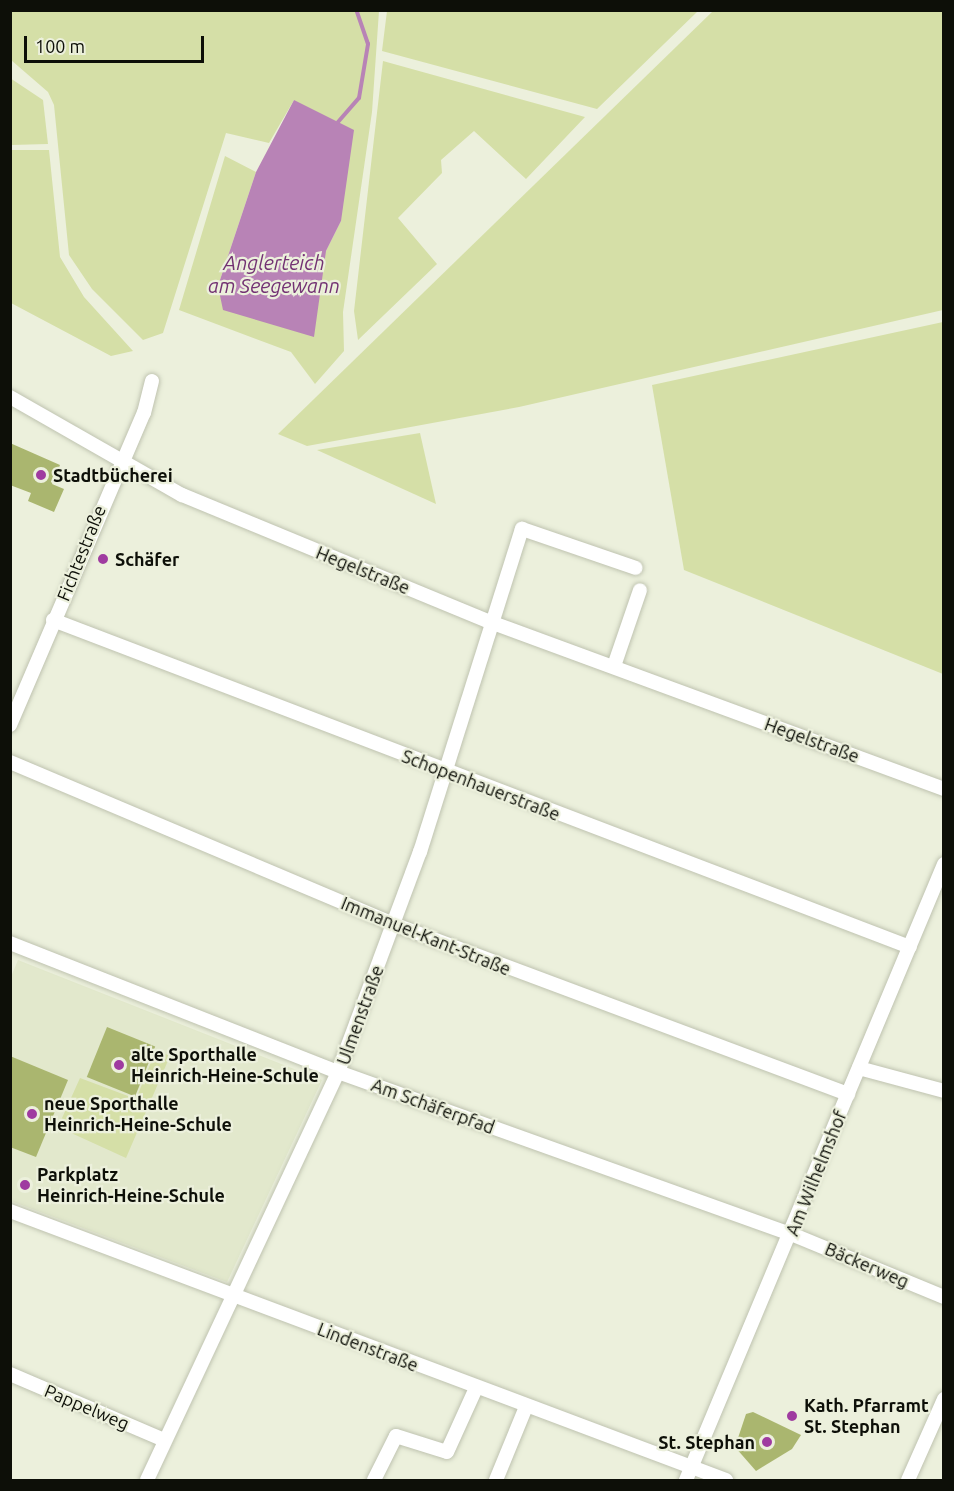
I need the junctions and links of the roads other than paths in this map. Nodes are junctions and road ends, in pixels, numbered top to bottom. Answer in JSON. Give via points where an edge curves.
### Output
{"nodes":[{"id":1,"x":152,"y":381,"type":"dead end"},
{"id":2,"x":10,"y":397,"type":"edge"},
{"id":3,"x":120,"y":458,"type":"junction"},
{"id":4,"x":636,"y":568,"type":"dead end"},
{"id":5,"x":640,"y":591,"type":"dead end"},
{"id":6,"x":53,"y":620,"type":"junction"},
{"id":7,"x":493,"y":623,"type":"junction"},
{"id":8,"x":614,"y":666,"type":"junction"},
{"id":9,"x":10,"y":725,"type":"edge"},
{"id":10,"x":10,"y":762,"type":"edge"},
{"id":11,"x":446,"y":773,"type":"junction"},
{"id":12,"x":944,"y":789,"type":"edge"},
{"id":13,"x":944,"y":864,"type":"edge"},
{"id":14,"x":393,"y":924,"type":"junction"},
{"id":15,"x":10,"y":943,"type":"edge"},
{"id":16,"x":910,"y":947,"type":"junction"},
{"id":17,"x":859,"y":1068,"type":"junction"},
{"id":18,"x":339,"y":1072,"type":"junction"},
{"id":19,"x":944,"y":1091,"type":"edge"},
{"id":20,"x":848,"y":1094,"type":"junction"},
{"id":21,"x":10,"y":1211,"type":"edge"},
{"id":22,"x":791,"y":1234,"type":"junction"},
{"id":23,"x":233,"y":1296,"type":"junction"},
{"id":24,"x":944,"y":1297,"type":"edge"},
{"id":25,"x":10,"y":1374,"type":"edge"},
{"id":26,"x":476,"y":1388,"type":"junction"},
{"id":27,"x":944,"y":1399,"type":"edge"},
{"id":28,"x":526,"y":1407,"type":"junction"},
{"id":29,"x":164,"y":1440,"type":"junction"},
{"id":30,"x":692,"y":1467,"type":"junction"},
{"id":31,"x":147,"y":1480,"type":"edge"},
{"id":32,"x":374,"y":1480,"type":"edge"},
{"id":33,"x":496,"y":1480,"type":"edge"},
{"id":34,"x":686,"y":1480,"type":"edge"},
{"id":35,"x":726,"y":1480,"type":"edge"},
{"id":36,"x":908,"y":1480,"type":"edge"}],
"edges":[{"from":1,"to":3,"type":"street","name":"Fichtestraße","via":[[144,413]]},
{"from":2,"to":3,"type":"street","name":"Hegelstraße"},
{"from":3,"to":6,"type":"street","name":"Fichtestraße"},
{"from":3,"to":7,"type":"street","name":"Hegelstraße","via":[[182,495]]},
{"from":4,"to":7,"type":"street","name":"Ulmenstraße","via":[[522,530]]},
{"from":5,"to":8,"type":"street"},
{"from":6,"to":9,"type":"street","name":"Fichtestraße"},
{"from":6,"to":11,"type":"street","name":"Schopenhauerstraße"},
{"from":7,"to":8,"type":"street","name":"Hegelstraße"},
{"from":7,"to":11,"type":"street","name":"Ulmenstraße"},
{"from":8,"to":12,"type":"street","name":"Hegelstraße"},
{"from":10,"to":14,"type":"street","name":"Immanuel-Kant-Straße"},
{"from":11,"to":14,"type":"street","name":"Ulmenstraße"},
{"from":11,"to":16,"type":"street","name":"Schopenhauerstraße"},
{"from":13,"to":16,"type":"street","name":"Am Wilhelmshof"},
{"from":14,"to":18,"type":"street","name":"Ulmenstraße"},
{"from":14,"to":20,"type":"street","name":"Immanuel-Kant-Straße"},
{"from":15,"to":18,"type":"street","name":"Am Schäferpfad"},
{"from":16,"to":17,"type":"street","name":"Am Wilhelmshof"},
{"from":17,"to":19,"type":"street"},
{"from":17,"to":20,"type":"street","name":"Am Wilhelmshof"},
{"from":18,"to":22,"type":"street","name":"Am Schäferpfad"},
{"from":18,"to":23,"type":"street","name":"Ulmenstraße"},
{"from":20,"to":22,"type":"street","name":"Am Wilhelmshof"},
{"from":21,"to":23,"type":"street","name":"Lindenstraße"},
{"from":22,"to":24,"type":"street","name":"Bäckerweg"},
{"from":22,"to":30,"type":"street","name":"Am Wilhelmshof"},
{"from":23,"to":26,"type":"street","name":"Lindenstraße"},
{"from":23,"to":29,"type":"street","name":"Ulmenstraße"},
{"from":25,"to":29,"type":"street","name":"Pappelweg"},
{"from":26,"to":28,"type":"street","name":"Lindenstraße"},
{"from":26,"to":32,"type":"street","via":[[447,1452],[396,1436]]},
{"from":27,"to":36,"type":"street"},
{"from":28,"to":30,"type":"street","name":"Lindenstraße"},
{"from":28,"to":33,"type":"street"},
{"from":29,"to":31,"type":"street","name":"Ulmenstraße"},
{"from":30,"to":34,"type":"street","name":"Am Wilhelmshof"},
{"from":30,"to":35,"type":"street","name":"Lindenstraße"}]}
